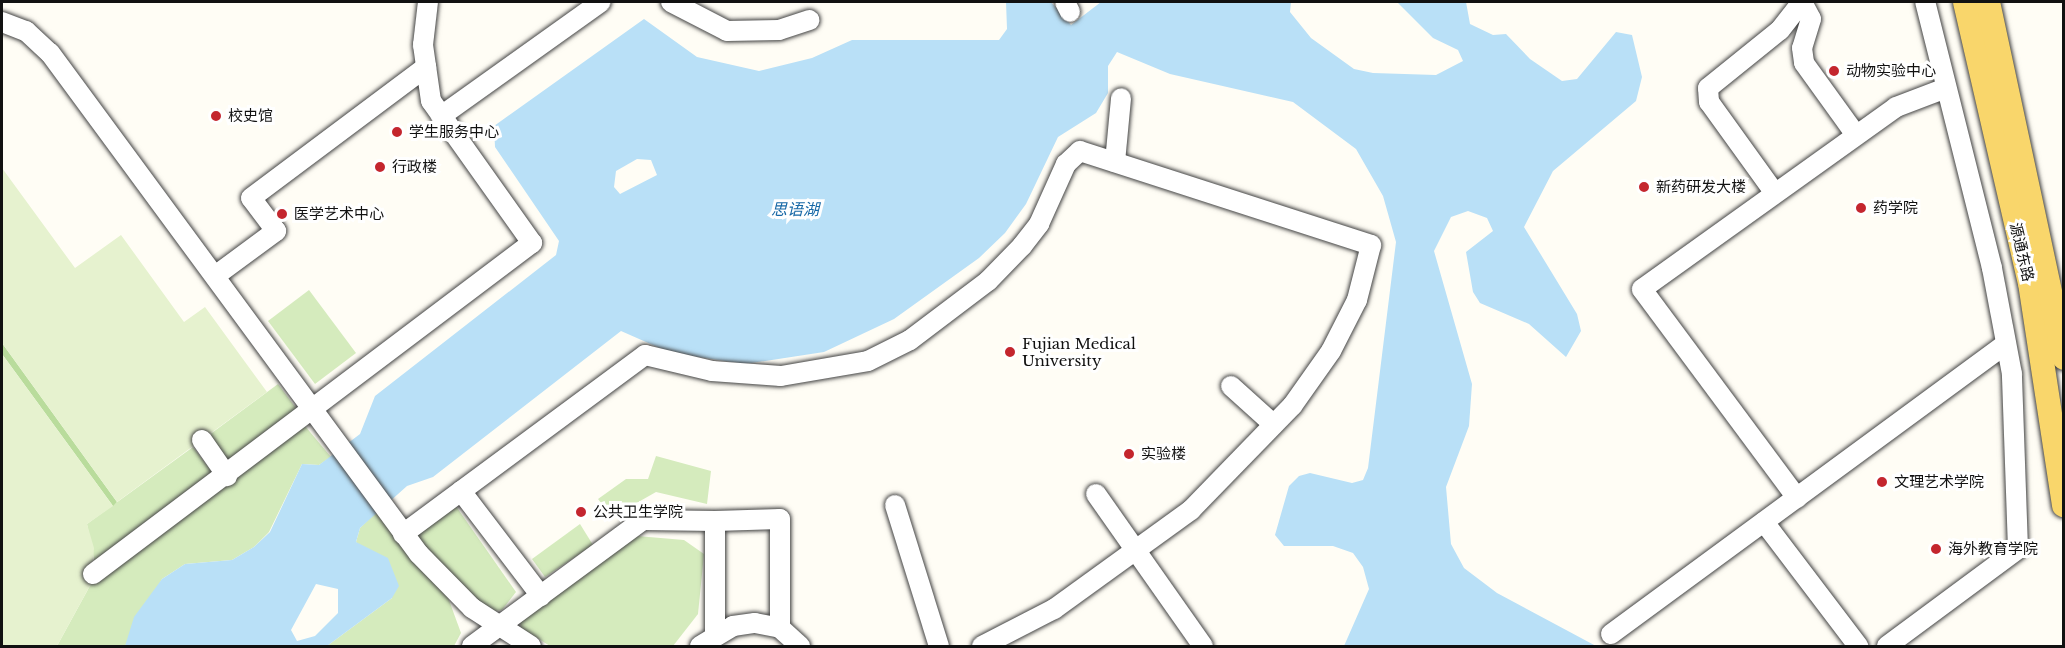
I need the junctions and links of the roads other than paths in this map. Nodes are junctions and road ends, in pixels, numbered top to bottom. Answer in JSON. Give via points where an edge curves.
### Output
{"nodes":[{"id":1,"x":428,"y":2,"type":"edge"},
{"id":2,"x":601,"y":2,"type":"edge"},
{"id":3,"x":671,"y":2,"type":"edge"},
{"id":4,"x":1802,"y":2,"type":"edge"},
{"id":5,"x":1925,"y":2,"type":"edge"},
{"id":6,"x":1965,"y":2,"type":"edge"},
{"id":7,"x":1988,"y":2,"type":"edge"},
{"id":8,"x":809,"y":20,"type":"dead end"},
{"id":9,"x":2,"y":22,"type":"edge"},
{"id":10,"x":426,"y":68,"type":"junction"},
{"id":11,"x":1946,"y":88,"type":"junction"},
{"id":12,"x":1120,"y":98,"type":"dead end"},
{"id":13,"x":441,"y":116,"type":"junction"},
{"id":14,"x":1856,"y":135,"type":"junction"},
{"id":15,"x":1115,"y":162,"type":"junction"},
{"id":16,"x":1774,"y":192,"type":"junction"},
{"id":17,"x":215,"y":276,"type":"junction"},
{"id":18,"x":2007,"y":344,"type":"junction"},
{"id":19,"x":2064,"y":358,"type":"edge"},
{"id":20,"x":1231,"y":386,"type":"dead end"},
{"id":21,"x":315,"y":410,"type":"junction"},
{"id":22,"x":1273,"y":424,"type":"junction"},
{"id":23,"x":202,"y":440,"type":"dead end"},
{"id":24,"x":227,"y":476,"type":"junction"},
{"id":25,"x":461,"y":491,"type":"junction"},
{"id":26,"x":1096,"y":494,"type":"dead end"},
{"id":27,"x":1797,"y":498,"type":"junction"},
{"id":28,"x":2064,"y":505,"type":"edge"},
{"id":29,"x":895,"y":506,"type":"dead end"},
{"id":30,"x":715,"y":521,"type":"junction"},
{"id":31,"x":1764,"y":522,"type":"junction"},
{"id":32,"x":403,"y":534,"type":"junction"},
{"id":33,"x":1138,"y":552,"type":"junction"},
{"id":34,"x":93,"y":574,"type":"dead end"},
{"id":35,"x":541,"y":596,"type":"junction"},
{"id":36,"x":500,"y":626,"type":"junction"},
{"id":37,"x":780,"y":628,"type":"junction"},
{"id":38,"x":1611,"y":634,"type":"dead end"},
{"id":39,"x":708,"y":640,"type":"edge"},
{"id":40,"x":472,"y":646,"type":"edge"},
{"id":41,"x":531,"y":646,"type":"edge"},
{"id":42,"x":800,"y":646,"type":"edge"},
{"id":43,"x":939,"y":646,"type":"edge"},
{"id":44,"x":982,"y":646,"type":"edge"},
{"id":45,"x":1203,"y":646,"type":"edge"},
{"id":46,"x":1858,"y":646,"type":"edge"},
{"id":47,"x":1887,"y":646,"type":"edge"}],
"edges":[{"from":1,"to":10,"type":"street"},
{"from":2,"to":13,"type":"street"},
{"from":3,"to":8,"type":"street","via":[[728,31],[779,30]]},
{"from":4,"to":14,"type":"street","via":[[1811,19],[1802,48],[1804,63]]},
{"from":4,"to":16,"type":"street","via":[[1780,30],[1708,88],[1709,102]]},
{"from":5,"to":11,"type":"street"},
{"from":6,"to":28,"type":"main road","name":"源通东路","via":[[2032,294]]},
{"from":7,"to":19,"type":"main road","name":"源通东路"},
{"from":9,"to":17,"type":"street","via":[[26,31],[50,52]]},
{"from":10,"to":13,"type":"street","via":[[431,101]]},
{"from":10,"to":17,"type":"street","via":[[251,198],[276,231]]},
{"from":11,"to":14,"type":"street","via":[[1896,107]]},
{"from":11,"to":18,"type":"street"},
{"from":12,"to":15,"type":"street"},
{"from":13,"to":21,"type":"street","via":[[532,243]]},
{"from":14,"to":16,"type":"street"},
{"from":15,"to":22,"type":"street","via":[[1371,245],[1357,300],[1331,351]]},
{"from":15,"to":25,"type":"street","via":[[1080,151],[1066,164],[1040,224],[1022,246],[988,281],[910,340],[868,361],[780,376],[712,372],[645,355]]},
{"from":16,"to":27,"type":"street","via":[[1642,289]]},
{"from":17,"to":21,"type":"street"},
{"from":18,"to":27,"type":"street"},
{"from":18,"to":47,"type":"street","via":[[2018,549]]},
{"from":20,"to":22,"type":"street"},
{"from":21,"to":24,"type":"street"},
{"from":21,"to":32,"type":"street"},
{"from":22,"to":33,"type":"street","via":[[1191,510]]},
{"from":23,"to":24,"type":"street"},
{"from":24,"to":34,"type":"street"},
{"from":25,"to":32,"type":"street"},
{"from":25,"to":35,"type":"street"},
{"from":26,"to":33,"type":"street"},
{"from":27,"to":31,"type":"street"},
{"from":29,"to":43,"type":"street"},
{"from":30,"to":35,"type":"street","via":[[643,520]]},
{"from":30,"to":37,"type":"street","via":[[780,519]]},
{"from":30,"to":39,"type":"street"},
{"from":31,"to":38,"type":"street"},
{"from":31,"to":46,"type":"street"},
{"from":32,"to":36,"type":"street","via":[[472,608]]},
{"from":33,"to":44,"type":"street","via":[[1054,609]]},
{"from":33,"to":45,"type":"street"},
{"from":35,"to":36,"type":"street"},
{"from":36,"to":40,"type":"street"},
{"from":36,"to":41,"type":"street"},
{"from":37,"to":39,"type":"street","via":[[755,623]]},
{"from":37,"to":42,"type":"street"}]}
